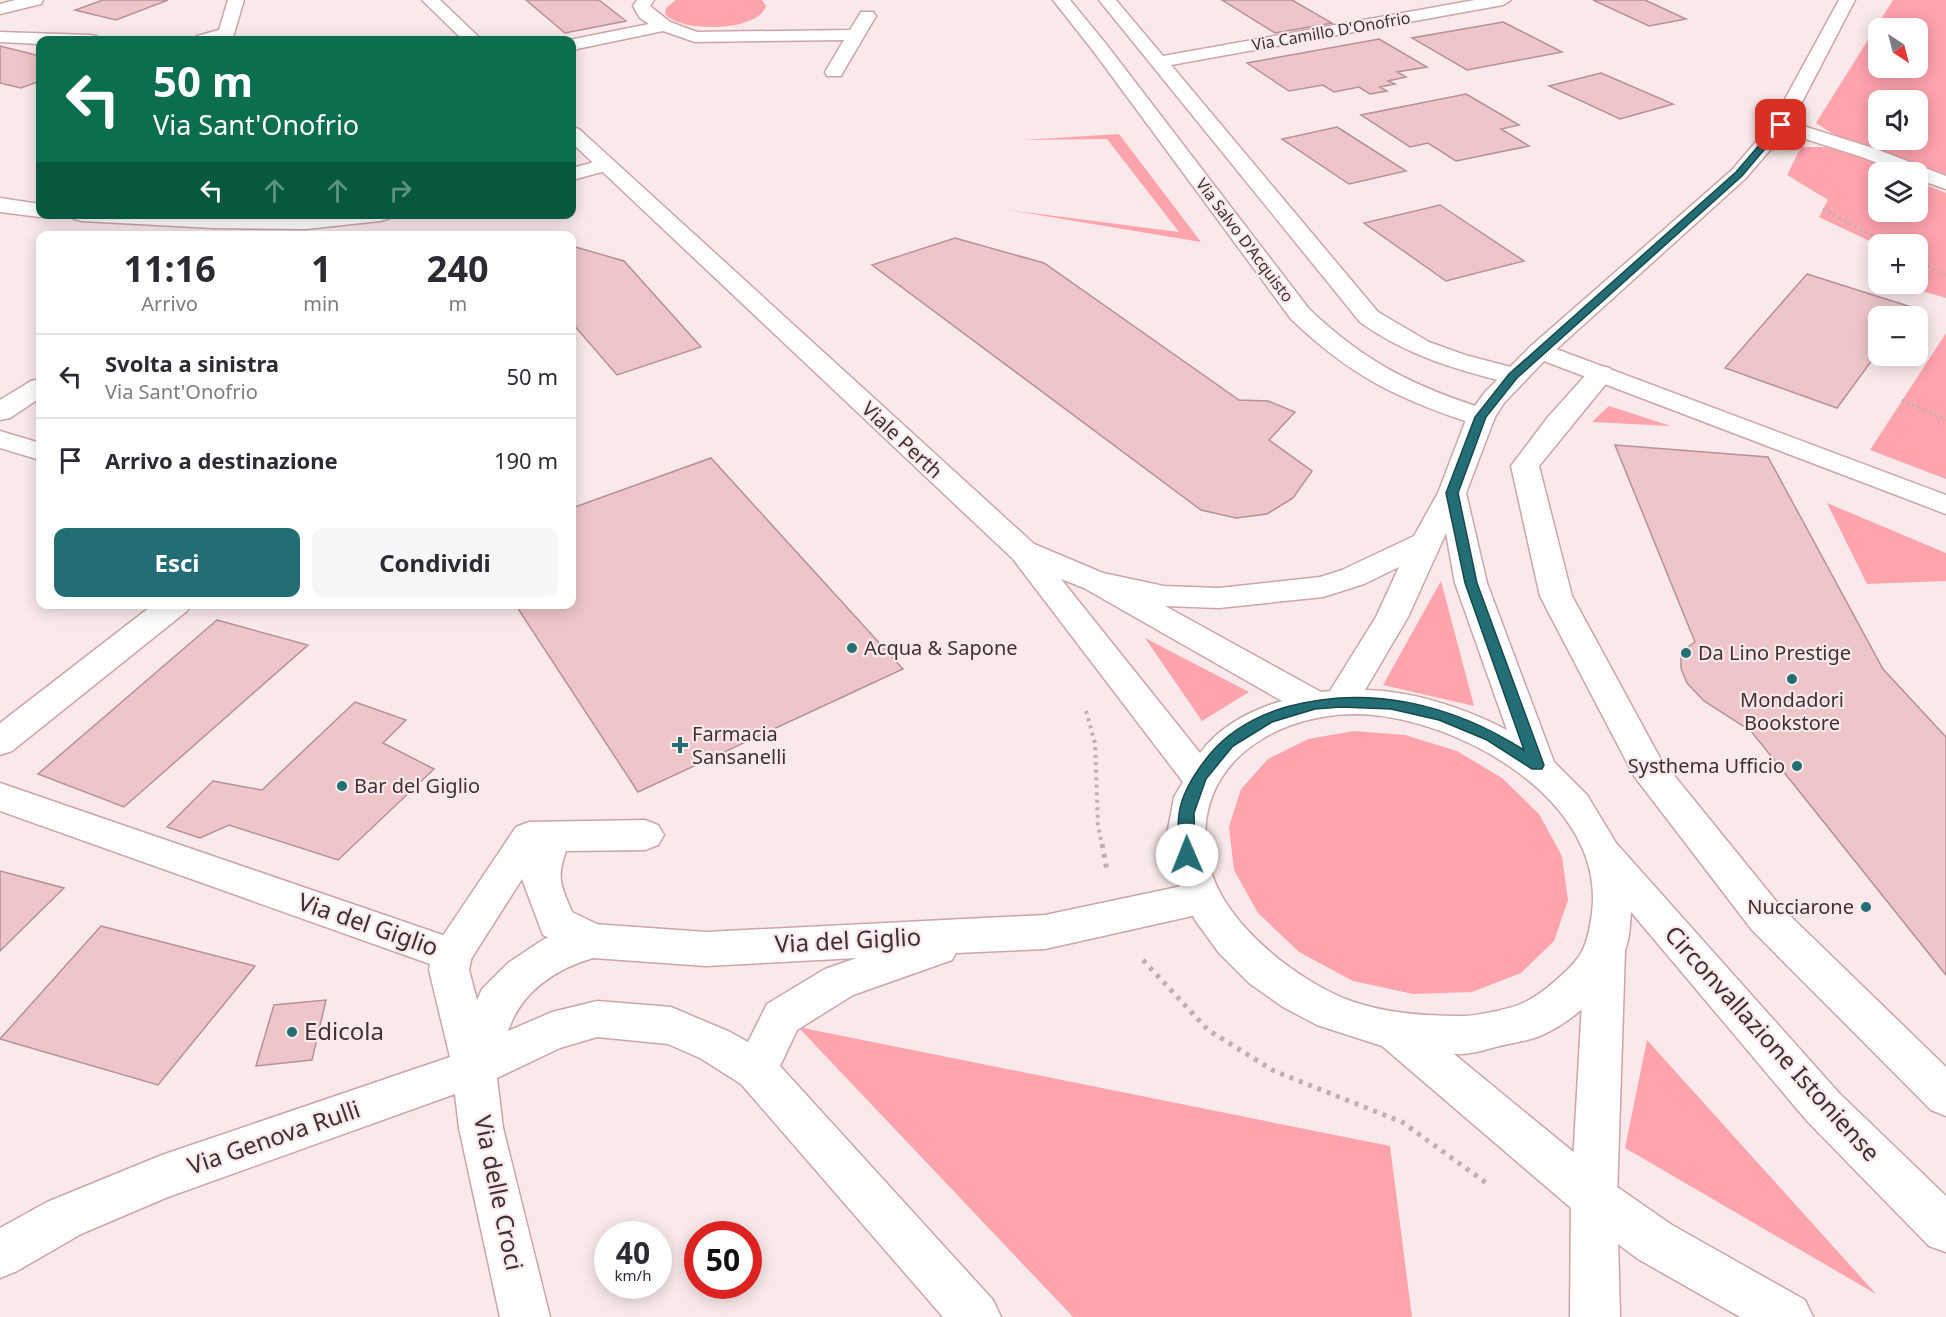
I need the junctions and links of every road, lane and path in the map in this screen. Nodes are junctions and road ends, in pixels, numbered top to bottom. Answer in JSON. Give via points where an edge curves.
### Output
{"nodes":[{"id":1,"x":35,"y":0,"type":"edge"},
{"id":2,"x":237,"y":0,"type":"edge"},
{"id":3,"x":430,"y":0,"type":"edge"},
{"id":4,"x":646,"y":0,"type":"edge"},
{"id":5,"x":1061,"y":0,"type":"edge"},
{"id":6,"x":1107,"y":0,"type":"edge"},
{"id":7,"x":1503,"y":0,"type":"edge"},
{"id":8,"x":1847,"y":0,"type":"edge"},
{"id":9,"x":0,"y":9,"type":"edge"},
{"id":10,"x":867,"y":16,"type":"dead end"},
{"id":11,"x":663,"y":26,"type":"junction"},
{"id":12,"x":220,"y":36,"type":"edge"},
{"id":13,"x":469,"y":36,"type":"edge"},
{"id":14,"x":854,"y":36,"type":"junction"},
{"id":15,"x":0,"y":37,"type":"edge"},
{"id":16,"x":36,"y":38,"type":"edge"},
{"id":17,"x":576,"y":44,"type":"edge"},
{"id":18,"x":1159,"y":62,"type":"junction"},
{"id":19,"x":834,"y":72,"type":"dead end"},
{"id":20,"x":1781,"y":125,"type":"junction"},
{"id":21,"x":1188,"y":129,"type":"junction"},
{"id":22,"x":576,"y":137,"type":"edge"},
{"id":23,"x":606,"y":165,"type":"junction"},
{"id":24,"x":576,"y":173,"type":"edge"},
{"id":25,"x":1946,"y":183,"type":"edge"},
{"id":26,"x":0,"y":205,"type":"edge"},
{"id":27,"x":1823,"y":209,"type":"dead end"},
{"id":28,"x":36,"y":210,"type":"edge"},
{"id":29,"x":176,"y":219,"type":"edge"},
{"id":30,"x":334,"y":219,"type":"edge"},
{"id":31,"x":306,"y":222,"type":"junction"},
{"id":32,"x":292,"y":231,"type":"edge"},
{"id":33,"x":1869,"y":234,"type":"edge"},
{"id":34,"x":1928,"y":266,"type":"edge"},
{"id":35,"x":1946,"y":276,"type":"edge"},
{"id":36,"x":1540,"y":351,"type":"junction"},
{"id":37,"x":1601,"y":374,"type":"junction"},
{"id":38,"x":1513,"y":376,"type":"junction"},
{"id":39,"x":36,"y":390,"type":"edge"},
{"id":40,"x":1902,"y":400,"type":"dead end"},
{"id":41,"x":0,"y":412,"type":"edge"},
{"id":42,"x":1481,"y":417,"type":"junction"},
{"id":43,"x":1946,"y":420,"type":"edge"},
{"id":44,"x":0,"y":439,"type":"edge"},
{"id":45,"x":36,"y":451,"type":"edge"},
{"id":46,"x":1452,"y":493,"type":"junction"},
{"id":47,"x":1946,"y":505,"type":"edge"},
{"id":48,"x":1426,"y":542,"type":"junction"},
{"id":49,"x":1024,"y":552,"type":"junction"},
{"id":50,"x":1095,"y":581,"type":"junction"},
{"id":51,"x":170,"y":609,"type":"edge"},
{"id":52,"x":1328,"y":703,"type":"junction"},
{"id":53,"x":1085,"y":709,"type":"dead end"},
{"id":54,"x":0,"y":742,"type":"edge"},
{"id":55,"x":1537,"y":765,"type":"junction"},
{"id":56,"x":1199,"y":777,"type":"junction"},
{"id":57,"x":0,"y":797,"type":"edge"},
{"id":58,"x":645,"y":835,"type":"dead end"},
{"id":59,"x":541,"y":837,"type":"junction"},
{"id":60,"x":1604,"y":853,"type":"junction"},
{"id":61,"x":1202,"y":898,"type":"junction"},
{"id":62,"x":1116,"y":916,"type":"junction"},
{"id":63,"x":985,"y":934,"type":"junction"},
{"id":64,"x":593,"y":942,"type":"junction"},
{"id":65,"x":1605,"y":950,"type":"junction"},
{"id":66,"x":452,"y":955,"type":"junction"},
{"id":67,"x":1395,"y":1031,"type":"junction"},
{"id":68,"x":474,"y":1068,"type":"junction"},
{"id":69,"x":756,"y":1070,"type":"junction"},
{"id":70,"x":1946,"y":1096,"type":"edge"},
{"id":71,"x":1495,"y":1189,"type":"dead end"},
{"id":72,"x":1594,"y":1198,"type":"junction"},
{"id":73,"x":1946,"y":1230,"type":"edge"},
{"id":74,"x":0,"y":1254,"type":"edge"},
{"id":75,"x":525,"y":1317,"type":"edge"},
{"id":76,"x":976,"y":1317,"type":"edge"},
{"id":77,"x":1594,"y":1317,"type":"edge"},
{"id":78,"x":1788,"y":1317,"type":"edge"}],
"edges":[{"from":1,"to":9,"type":"street"},
{"from":2,"to":12,"type":"street","via":[[230,29]]},
{"from":3,"to":13,"type":"street"},
{"from":4,"to":11,"type":"street","via":[[641,6],[645,14]]},
{"from":5,"to":21,"type":"street","name":"Via Salvo D'Acquisto"},
{"from":6,"to":18,"type":"street","name":"Via Salvo D'Acquisto"},
{"from":7,"to":18,"type":"street","name":"Via Camillo D'Onofrio"},
{"from":8,"to":20,"type":"street"},
{"from":10,"to":14,"type":"street"},
{"from":11,"to":14,"type":"street","via":[[695,37]]},
{"from":11,"to":17,"type":"street"},
{"from":14,"to":19,"type":"street"},
{"from":15,"to":16,"type":"street"},
{"from":18,"to":21,"type":"street","name":"Via Salvo D'Acquisto"},
{"from":20,"to":25,"type":"street"},
{"from":20,"to":36,"type":"street","via":[[1739,174]]},
{"from":21,"to":38,"type":"street","name":"Via Salvo D'Acquisto","via":[[1377,323],[1420,350]]},
{"from":21,"to":42,"type":"street","name":"Via Salvo D'Acquisto","via":[[1300,314],[1324,338],[1394,386]]},
{"from":22,"to":23,"type":"street","name":"Viale Perth"},
{"from":23,"to":24,"type":"street"},
{"from":23,"to":49,"type":"street","name":"Viale Perth"},
{"from":26,"to":28,"type":"street"},
{"from":27,"to":33,"type":"path"},
{"from":29,"to":31,"type":"street"},
{"from":30,"to":31,"type":"street"},
{"from":31,"to":32,"type":"street"},
{"from":34,"to":35,"type":"path"},
{"from":36,"to":37,"type":"street"},
{"from":36,"to":38,"type":"street"},
{"from":37,"to":47,"type":"street"},
{"from":37,"to":70,"type":"street","via":[[1525,466],[1556,596],[1647,767],[1766,918]]},
{"from":38,"to":42,"type":"street"},
{"from":39,"to":41,"type":"street"},
{"from":40,"to":43,"type":"path"},
{"from":42,"to":46,"type":"street"},
{"from":44,"to":45,"type":"street"},
{"from":46,"to":48,"type":"street"},
{"from":46,"to":55,"type":"street","via":[[1471,583]]},
{"from":48,"to":50,"type":"street","via":[[1323,587],[1219,598],[1164,596]]},
{"from":48,"to":52,"type":"street","via":[[1392,617]]},
{"from":49,"to":50,"type":"street"},
{"from":49,"to":56,"type":"street","name":"Viale Perth"},
{"from":50,"to":52,"type":"street"},
{"from":51,"to":54,"type":"street"},
{"from":52,"to":55,"type":"street","via":[[1391,704],[1442,716],[1492,737]]},
{"from":52,"to":56,"type":"street","via":[[1267,718],[1228,743]]},
{"from":53,"to":62,"type":"path","via":[[1095,743],[1098,825]]},
{"from":55,"to":60,"type":"street","via":[[1577,806]]},
{"from":56,"to":61,"type":"street","via":[[1186,813],[1187,855]]},
{"from":57,"to":66,"type":"street","name":"Via del Giglio"},
{"from":58,"to":59,"type":"street"},
{"from":59,"to":64,"type":"street","via":[[542,886],[557,923]]},
{"from":59,"to":66,"type":"street"},
{"from":60,"to":65,"type":"street","via":[[1614,902]]},
{"from":60,"to":73,"type":"street","name":"Circonvallazione Istoniense","via":[[1823,1107]]},
{"from":61,"to":62,"type":"street","name":"Via del Giglio"},
{"from":61,"to":67,"type":"street","via":[[1232,942],[1276,982],[1332,1012]]},
{"from":62,"to":63,"type":"street","name":"Via del Giglio","via":[[1044,932]]},
{"from":62,"to":71,"type":"path","via":[[1120,935],[1208,1030],[1274,1071],[1402,1122]]},
{"from":63,"to":64,"type":"street","name":"Via del Giglio","via":[[706,949]]},
{"from":63,"to":69,"type":"street","name":"Via del Giglio","via":[[839,982],[782,1017]]},
{"from":64,"to":68,"type":"street","name":"Via del Giglio","via":[[558,951],[522,975],[497,1002]]},
{"from":65,"to":67,"type":"street","via":[[1575,991],[1527,1021],[1464,1035]]},
{"from":65,"to":72,"type":"street"},
{"from":66,"to":68,"type":"street","name":"Via del Giglio","via":[[449,970]]},
{"from":67,"to":72,"type":"street"},
{"from":68,"to":69,"type":"street","name":"Via Genova Rulli","via":[[552,1031],[597,1019],[671,1026],[715,1045]]},
{"from":68,"to":74,"type":"street","name":"Via Genova Rulli","via":[[162,1177],[64,1218]]},
{"from":68,"to":75,"type":"street","name":"Via delle Croci","via":[[481,1128]]},
{"from":69,"to":76,"type":"street"},
{"from":72,"to":77,"type":"street"},
{"from":72,"to":78,"type":"street","via":[[1655,1242]]}]}
